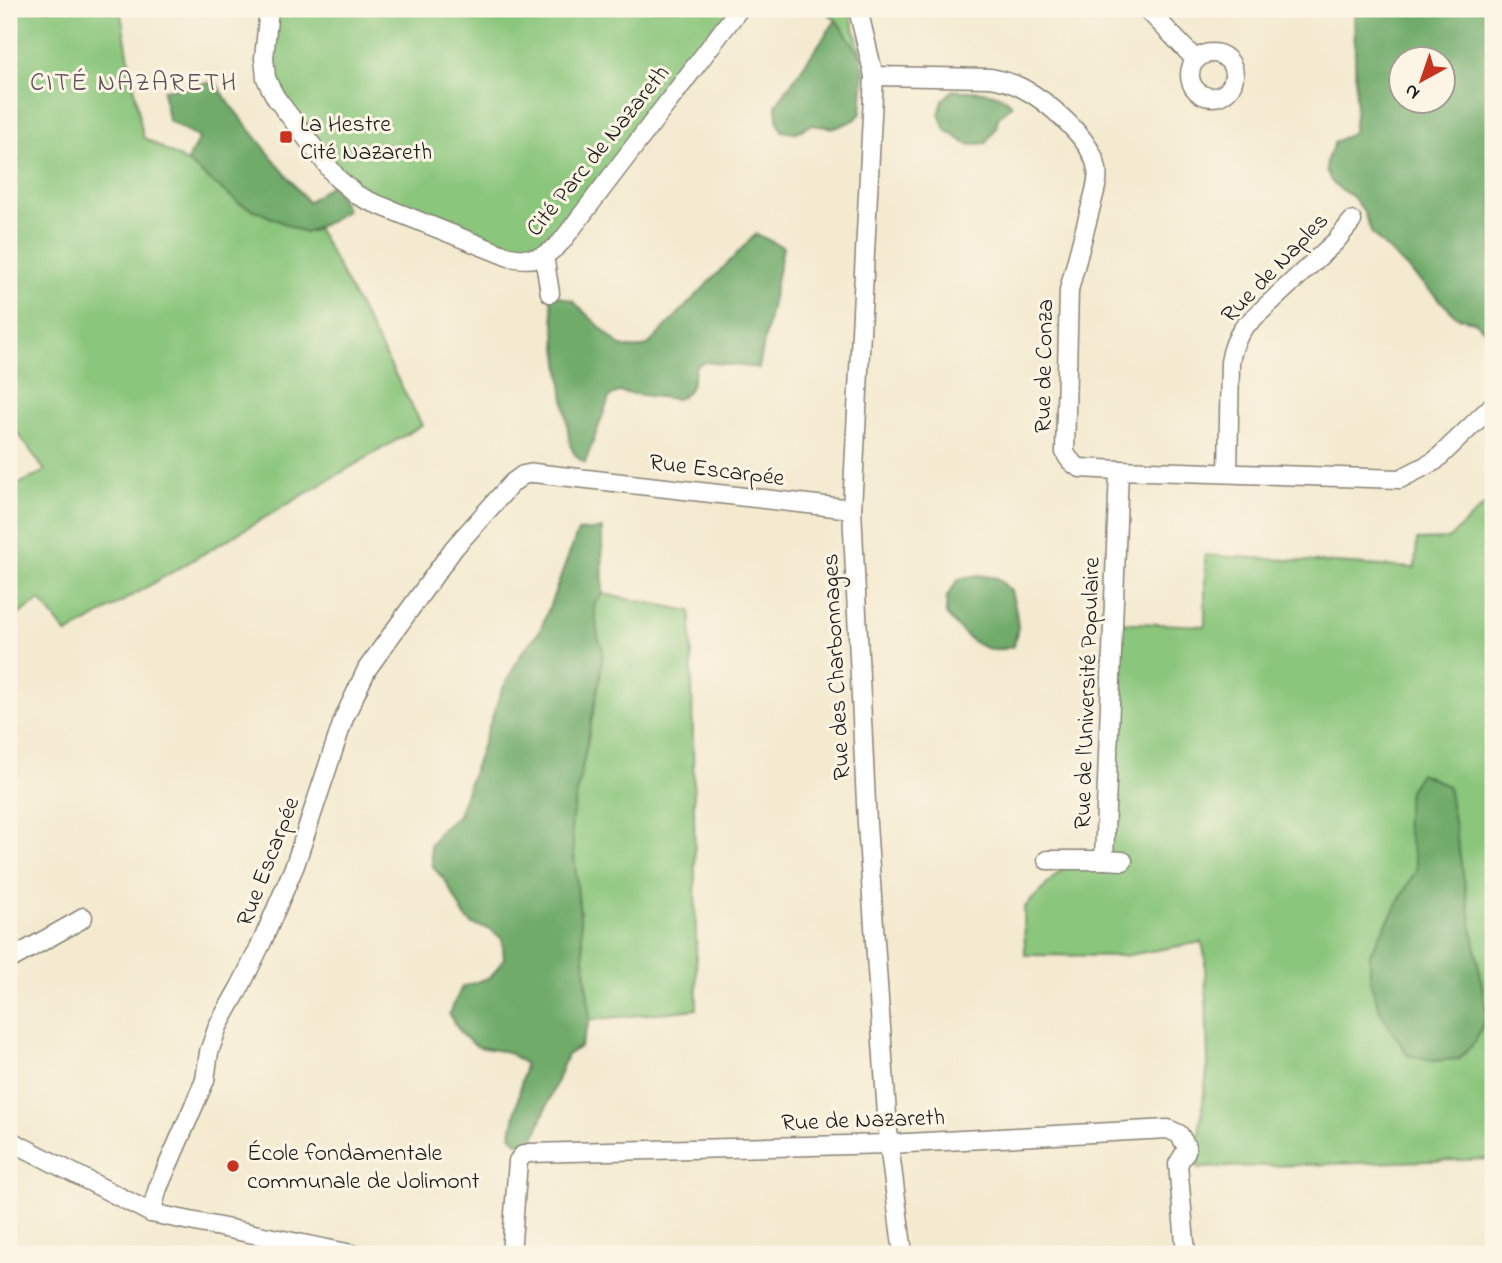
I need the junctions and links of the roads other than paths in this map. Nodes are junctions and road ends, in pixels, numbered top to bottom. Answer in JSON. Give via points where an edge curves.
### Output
{"nodes":[{"id":1,"x":269,"y":9,"type":"edge"},
{"id":2,"x":739,"y":9,"type":"edge"},
{"id":3,"x":858,"y":9,"type":"edge"},
{"id":4,"x":1147,"y":9,"type":"edge"},
{"id":5,"x":1196,"y":60,"type":"dead end"},
{"id":6,"x":874,"y":76,"type":"junction"},
{"id":7,"x":1352,"y":220,"type":"dead end"},
{"id":8,"x":544,"y":256,"type":"junction"},
{"id":9,"x":550,"y":293,"type":"dead end"},
{"id":10,"x":1493,"y":404,"type":"edge"},
{"id":11,"x":1119,"y":470,"type":"junction"},
{"id":12,"x":1228,"y":473,"type":"junction"},
{"id":13,"x":852,"y":509,"type":"junction"},
{"id":14,"x":1047,"y":860,"type":"dead end"},
{"id":15,"x":1104,"y":860,"type":"junction"},
{"id":16,"x":1123,"y":861,"type":"dead end"},
{"id":17,"x":83,"y":917,"type":"dead end"},
{"id":18,"x":9,"y":960,"type":"edge"},
{"id":19,"x":9,"y":1140,"type":"edge"},
{"id":20,"x":889,"y":1144,"type":"junction"},
{"id":21,"x":152,"y":1213,"type":"junction"},
{"id":22,"x":352,"y":1254,"type":"edge"},
{"id":23,"x":511,"y":1254,"type":"edge"},
{"id":24,"x":903,"y":1254,"type":"edge"},
{"id":25,"x":1186,"y":1254,"type":"edge"}],
"edges":[{"from":1,"to":8,"type":"street","name":"Cité Parc de Nazareth","via":[[266,78],[337,178],[369,201],[509,257],[527,260]]},
{"from":2,"to":8,"type":"street","name":"Cité Parc de Nazareth","via":[[562,241]]},
{"from":3,"to":6,"type":"street","name":"Rue des Charbonnages"},
{"from":4,"to":5,"type":"street"},
{"from":6,"to":11,"type":"street","name":"Rue de Conza","via":[[1008,82],[1043,101],[1070,126],[1096,161],[1098,176],[1069,290],[1065,452],[1080,468]]},
{"from":6,"to":13,"type":"street","name":"Rue des Charbonnages"},
{"from":7,"to":12,"type":"street","name":"Rue de Naples","via":[[1239,334],[1230,362]]},
{"from":8,"to":9,"type":"street"},
{"from":10,"to":12,"type":"street","name":"Rue de Conza","via":[[1435,461],[1400,479]]},
{"from":11,"to":12,"type":"street","name":"Rue de Conza"},
{"from":11,"to":15,"type":"street","name":"Rue de l'Université Populaire"},
{"from":13,"to":20,"type":"street","name":"Rue des Charbonnages"},
{"from":13,"to":21,"type":"street","name":"Rue Escarpée","via":[[534,474],[512,483],[458,543],[355,691],[295,865],[218,1026],[205,1080],[158,1188]]},
{"from":14,"to":15,"type":"street","name":"Rue de l'Université Populaire"},
{"from":15,"to":16,"type":"street"},
{"from":17,"to":18,"type":"street"},
{"from":19,"to":21,"type":"street"},
{"from":20,"to":23,"type":"street","name":"Rue de Nazareth","via":[[529,1153],[518,1161]]},
{"from":20,"to":24,"type":"street","name":"Rue des Charbonnages"},
{"from":20,"to":25,"type":"street","name":"Rue de Nazareth","via":[[1168,1129],[1179,1134],[1186,1146],[1178,1164]]},
{"from":21,"to":22,"type":"street"}]}
